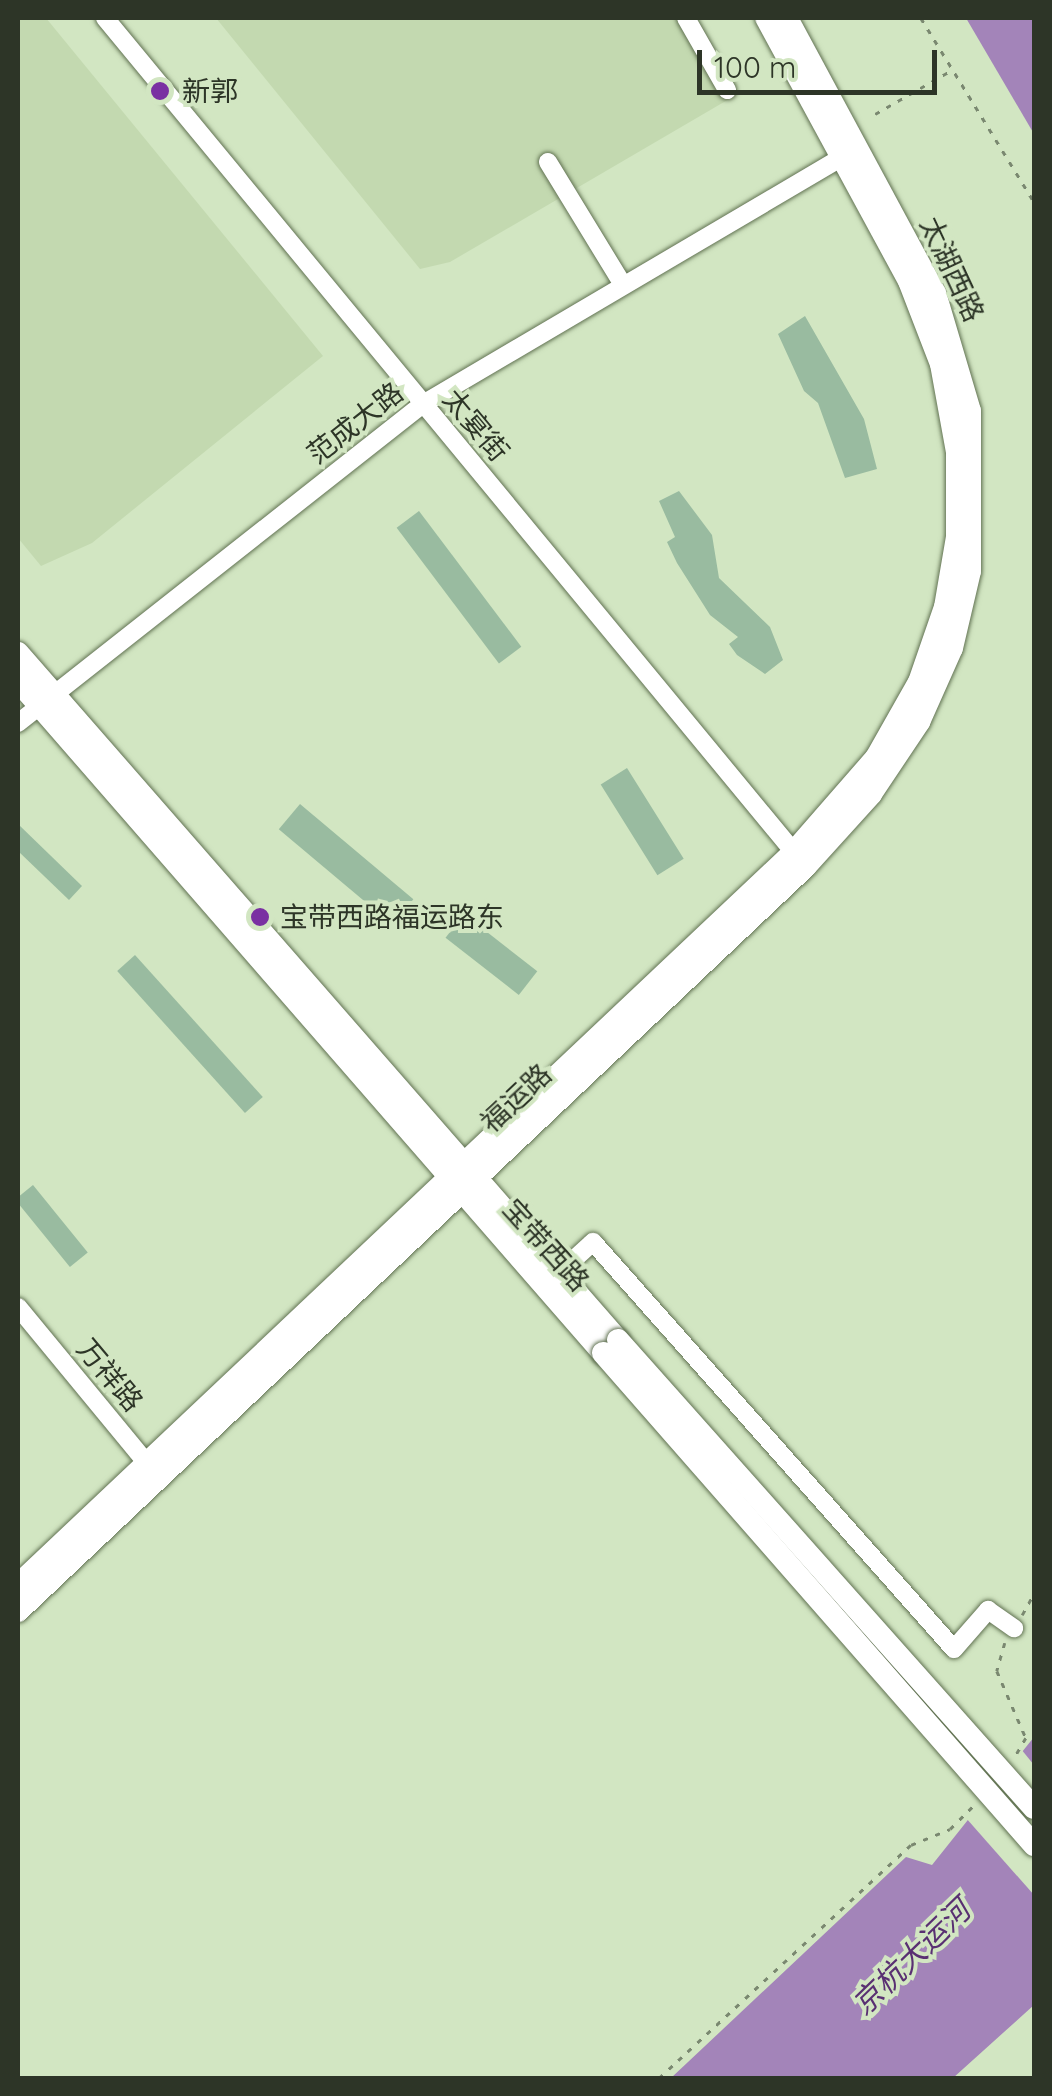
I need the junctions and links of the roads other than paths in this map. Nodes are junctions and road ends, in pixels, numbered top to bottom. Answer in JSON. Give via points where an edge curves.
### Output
{"nodes":[{"id":1,"x":105,"y":18,"type":"edge"},
{"id":2,"x":686,"y":18,"type":"edge"},
{"id":3,"x":766,"y":18,"type":"edge"},
{"id":4,"x":787,"y":18,"type":"edge"},
{"id":5,"x":727,"y":90,"type":"dead end"},
{"id":6,"x":850,"y":152,"type":"junction"},
{"id":7,"x":548,"y":162,"type":"dead end"},
{"id":8,"x":624,"y":286,"type":"junction"},
{"id":9,"x":423,"y":404,"type":"junction"},
{"id":10,"x":962,"y":570,"type":"joint"},
{"id":11,"x":18,"y":653,"type":"edge"},
{"id":12,"x":18,"y":681,"type":"edge"},
{"id":13,"x":47,"y":702,"type":"junction"},
{"id":14,"x":18,"y":723,"type":"edge"},
{"id":15,"x":800,"y":860,"type":"junction"},
{"id":16,"x":461,"y":1177,"type":"junction"},
{"id":17,"x":559,"y":1273,"type":"junction"},
{"id":18,"x":18,"y":1307,"type":"edge"},
{"id":19,"x":610,"y":1346,"type":"junction"},
{"id":20,"x":153,"y":1470,"type":"junction"},
{"id":21,"x":18,"y":1585,"type":"edge"},
{"id":22,"x":18,"y":1611,"type":"edge"},
{"id":23,"x":1014,"y":1628,"type":"road end"},
{"id":24,"x":1034,"y":1808,"type":"edge"},
{"id":25,"x":1034,"y":1845,"type":"edge"}],
"edges":[{"from":1,"to":9,"type":"street","name":"太宴街"},
{"from":2,"to":5,"type":"street"},
{"from":3,"to":6,"type":"main road","name":"太湖西路"},
{"from":4,"to":6,"type":"main road","name":"太湖西路"},
{"from":6,"to":8,"type":"street","name":"范成大路"},
{"from":6,"to":10,"type":"main road","name":"太湖西路","via":[[935,293],[959,359],[974,451]]},
{"from":7,"to":8,"type":"street"},
{"from":8,"to":9,"type":"street","name":"范成大路"},
{"from":9,"to":13,"type":"street","name":"范成大路"},
{"from":9,"to":15,"type":"street","name":"太宴街"},
{"from":10,"to":15,"type":"main road","name":"福运路","via":[[952,648],[920,722],[881,782]]},
{"from":11,"to":13,"type":"main road","name":"宝带西路"},
{"from":12,"to":13,"type":"main road","name":"宝带西路"},
{"from":13,"to":14,"type":"street","name":"范成大路"},
{"from":13,"to":16,"type":"main road","name":"宝带西路"},
{"from":15,"to":16,"type":"main road","name":"福运路"},
{"from":16,"to":17,"type":"main road","name":"宝带西路"},
{"from":16,"to":19,"type":"main road","name":"宝带西路"},
{"from":16,"to":20,"type":"main road","name":"福运路"},
{"from":17,"to":19,"type":"main road","name":"宝带西路"},
{"from":17,"to":23,"type":"street","via":[[593,1242],[954,1649],[988,1610]]},
{"from":18,"to":20,"type":"street","name":"万祥路"},
{"from":19,"to":24,"type":"main road","name":"宝带西路","bridge":true},
{"from":19,"to":25,"type":"main road","name":"宝带西路","bridge":true},
{"from":20,"to":21,"type":"main road","name":"福运路"},
{"from":20,"to":22,"type":"main road","name":"福运路"}]}
